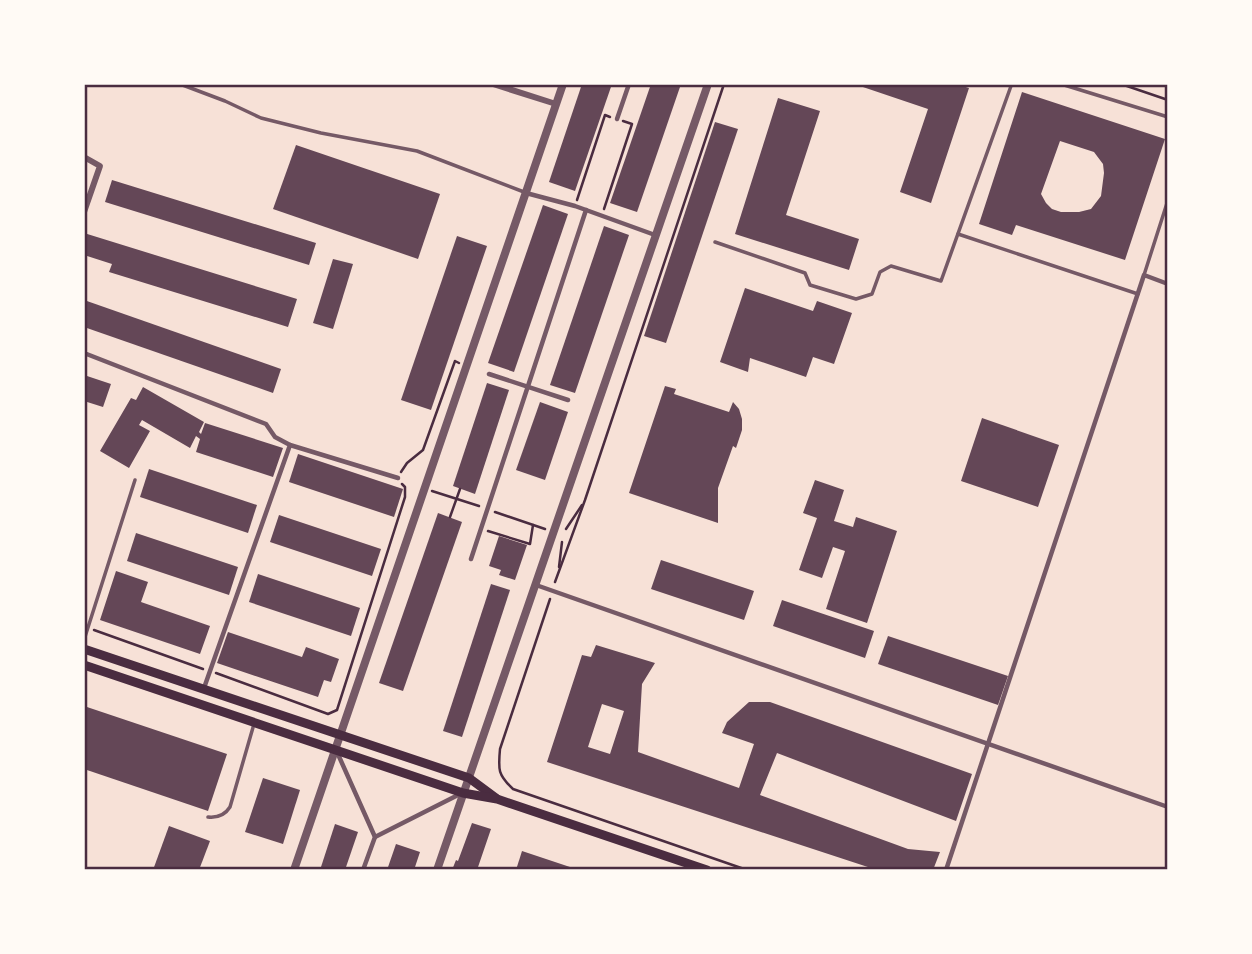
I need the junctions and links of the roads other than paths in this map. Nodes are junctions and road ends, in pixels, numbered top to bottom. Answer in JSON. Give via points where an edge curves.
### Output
{"nodes":[{"id":1,"x":180,"y":84,"type":"edge"},
{"id":2,"x":494,"y":84,"type":"edge"},
{"id":3,"x":562,"y":84,"type":"edge"},
{"id":4,"x":629,"y":84,"type":"edge"},
{"id":5,"x":708,"y":84,"type":"edge"},
{"id":6,"x":1006,"y":84,"type":"edge"},
{"id":7,"x":1061,"y":84,"type":"edge"},
{"id":8,"x":556,"y":104,"type":"junction"},
{"id":9,"x":1168,"y":117,"type":"edge"},
{"id":10,"x":617,"y":119,"type":"road end"},
{"id":11,"x":84,"y":157,"type":"edge"},
{"id":12,"x":526,"y":193,"type":"junction"},
{"id":13,"x":1168,"y":200,"type":"edge"},
{"id":14,"x":586,"y":210,"type":"junction"},
{"id":15,"x":84,"y":212,"type":"edge"},
{"id":16,"x":958,"y":234,"type":"junction"},
{"id":17,"x":656,"y":236,"type":"junction"},
{"id":18,"x":715,"y":242,"type":"dead end"},
{"id":19,"x":1143,"y":275,"type":"junction"},
{"id":20,"x":1168,"y":284,"type":"edge"},
{"id":21,"x":1138,"y":294,"type":"junction"},
{"id":22,"x":84,"y":352,"type":"edge"},
{"id":23,"x":489,"y":374,"type":"dead end"},
{"id":24,"x":527,"y":387,"type":"junction"},
{"id":25,"x":568,"y":400,"type":"dead end"},
{"id":26,"x":290,"y":445,"type":"junction"},
{"id":27,"x":398,"y":478,"type":"road end"},
{"id":28,"x":135,"y":480,"type":"dead end"},
{"id":29,"x":471,"y":559,"type":"dead end"},
{"id":30,"x":536,"y":585,"type":"junction"},
{"id":31,"x":84,"y":640,"type":"edge"},
{"id":32,"x":84,"y":649,"type":"edge"},
{"id":33,"x":84,"y":665,"type":"edge"},
{"id":34,"x":203,"y":689,"type":"junction"},
{"id":35,"x":254,"y":722,"type":"junction"},
{"id":36,"x":340,"y":735,"type":"junction"},
{"id":37,"x":989,"y":744,"type":"junction"},
{"id":38,"x":335,"y":749,"type":"junction"},
{"id":39,"x":469,"y":778,"type":"junction"},
{"id":40,"x":463,"y":793,"type":"junction"},
{"id":41,"x":497,"y":799,"type":"junction"},
{"id":42,"x":1168,"y":807,"type":"edge"},
{"id":43,"x":208,"y":817,"type":"dead end"},
{"id":44,"x":375,"y":837,"type":"junction"},
{"id":45,"x":294,"y":870,"type":"edge"},
{"id":46,"x":363,"y":870,"type":"edge"},
{"id":47,"x":437,"y":870,"type":"edge"},
{"id":48,"x":707,"y":870,"type":"edge"},
{"id":49,"x":946,"y":870,"type":"edge"}],
"edges":[{"from":1,"to":12,"type":"lane","via":[[261,118],[417,151]]},
{"from":2,"to":8,"type":"street"},
{"from":3,"to":8,"type":"street"},
{"from":4,"to":10,"type":"street"},
{"from":5,"to":17,"type":"street"},
{"from":6,"to":16,"type":"lane","via":[[1011,86]]},
{"from":7,"to":9,"type":"lane"},
{"from":8,"to":12,"type":"street"},
{"from":11,"to":15,"type":"street","via":[[100,166]]},
{"from":12,"to":14,"type":"street"},
{"from":12,"to":36,"type":"street"},
{"from":13,"to":19,"type":"lane"},
{"from":14,"to":17,"type":"street"},
{"from":14,"to":24,"type":"street"},
{"from":16,"to":18,"type":"lane","via":[[941,281],[891,266],[880,272],[872,294],[856,299],[810,285],[805,273]]},
{"from":16,"to":21,"type":"lane"},
{"from":17,"to":30,"type":"street"},
{"from":19,"to":20,"type":"street"},
{"from":19,"to":21,"type":"street"},
{"from":21,"to":37,"type":"street"},
{"from":22,"to":26,"type":"street","via":[[266,424],[275,437]]},
{"from":23,"to":24,"type":"street"},
{"from":24,"to":25,"type":"street"},
{"from":24,"to":29,"type":"street"},
{"from":26,"to":27,"type":"street"},
{"from":26,"to":34,"type":"street"},
{"from":28,"to":31,"type":"lane"},
{"from":30,"to":37,"type":"street"},
{"from":30,"to":39,"type":"street"},
{"from":32,"to":34,"type":"main road"},
{"from":33,"to":35,"type":"main road"},
{"from":34,"to":36,"type":"main road"},
{"from":35,"to":38,"type":"main road"},
{"from":35,"to":43,"type":"lane","via":[[230,807],[219,817]]},
{"from":36,"to":38,"type":"street"},
{"from":36,"to":39,"type":"main road"},
{"from":37,"to":42,"type":"street"},
{"from":37,"to":49,"type":"street"},
{"from":38,"to":40,"type":"main road"},
{"from":38,"to":44,"type":"street"},
{"from":38,"to":45,"type":"street"},
{"from":39,"to":40,"type":"street"},
{"from":39,"to":41,"type":"main road"},
{"from":40,"to":41,"type":"main road"},
{"from":40,"to":44,"type":"street"},
{"from":40,"to":47,"type":"street"},
{"from":41,"to":48,"type":"main road"},
{"from":44,"to":46,"type":"street"}]}
